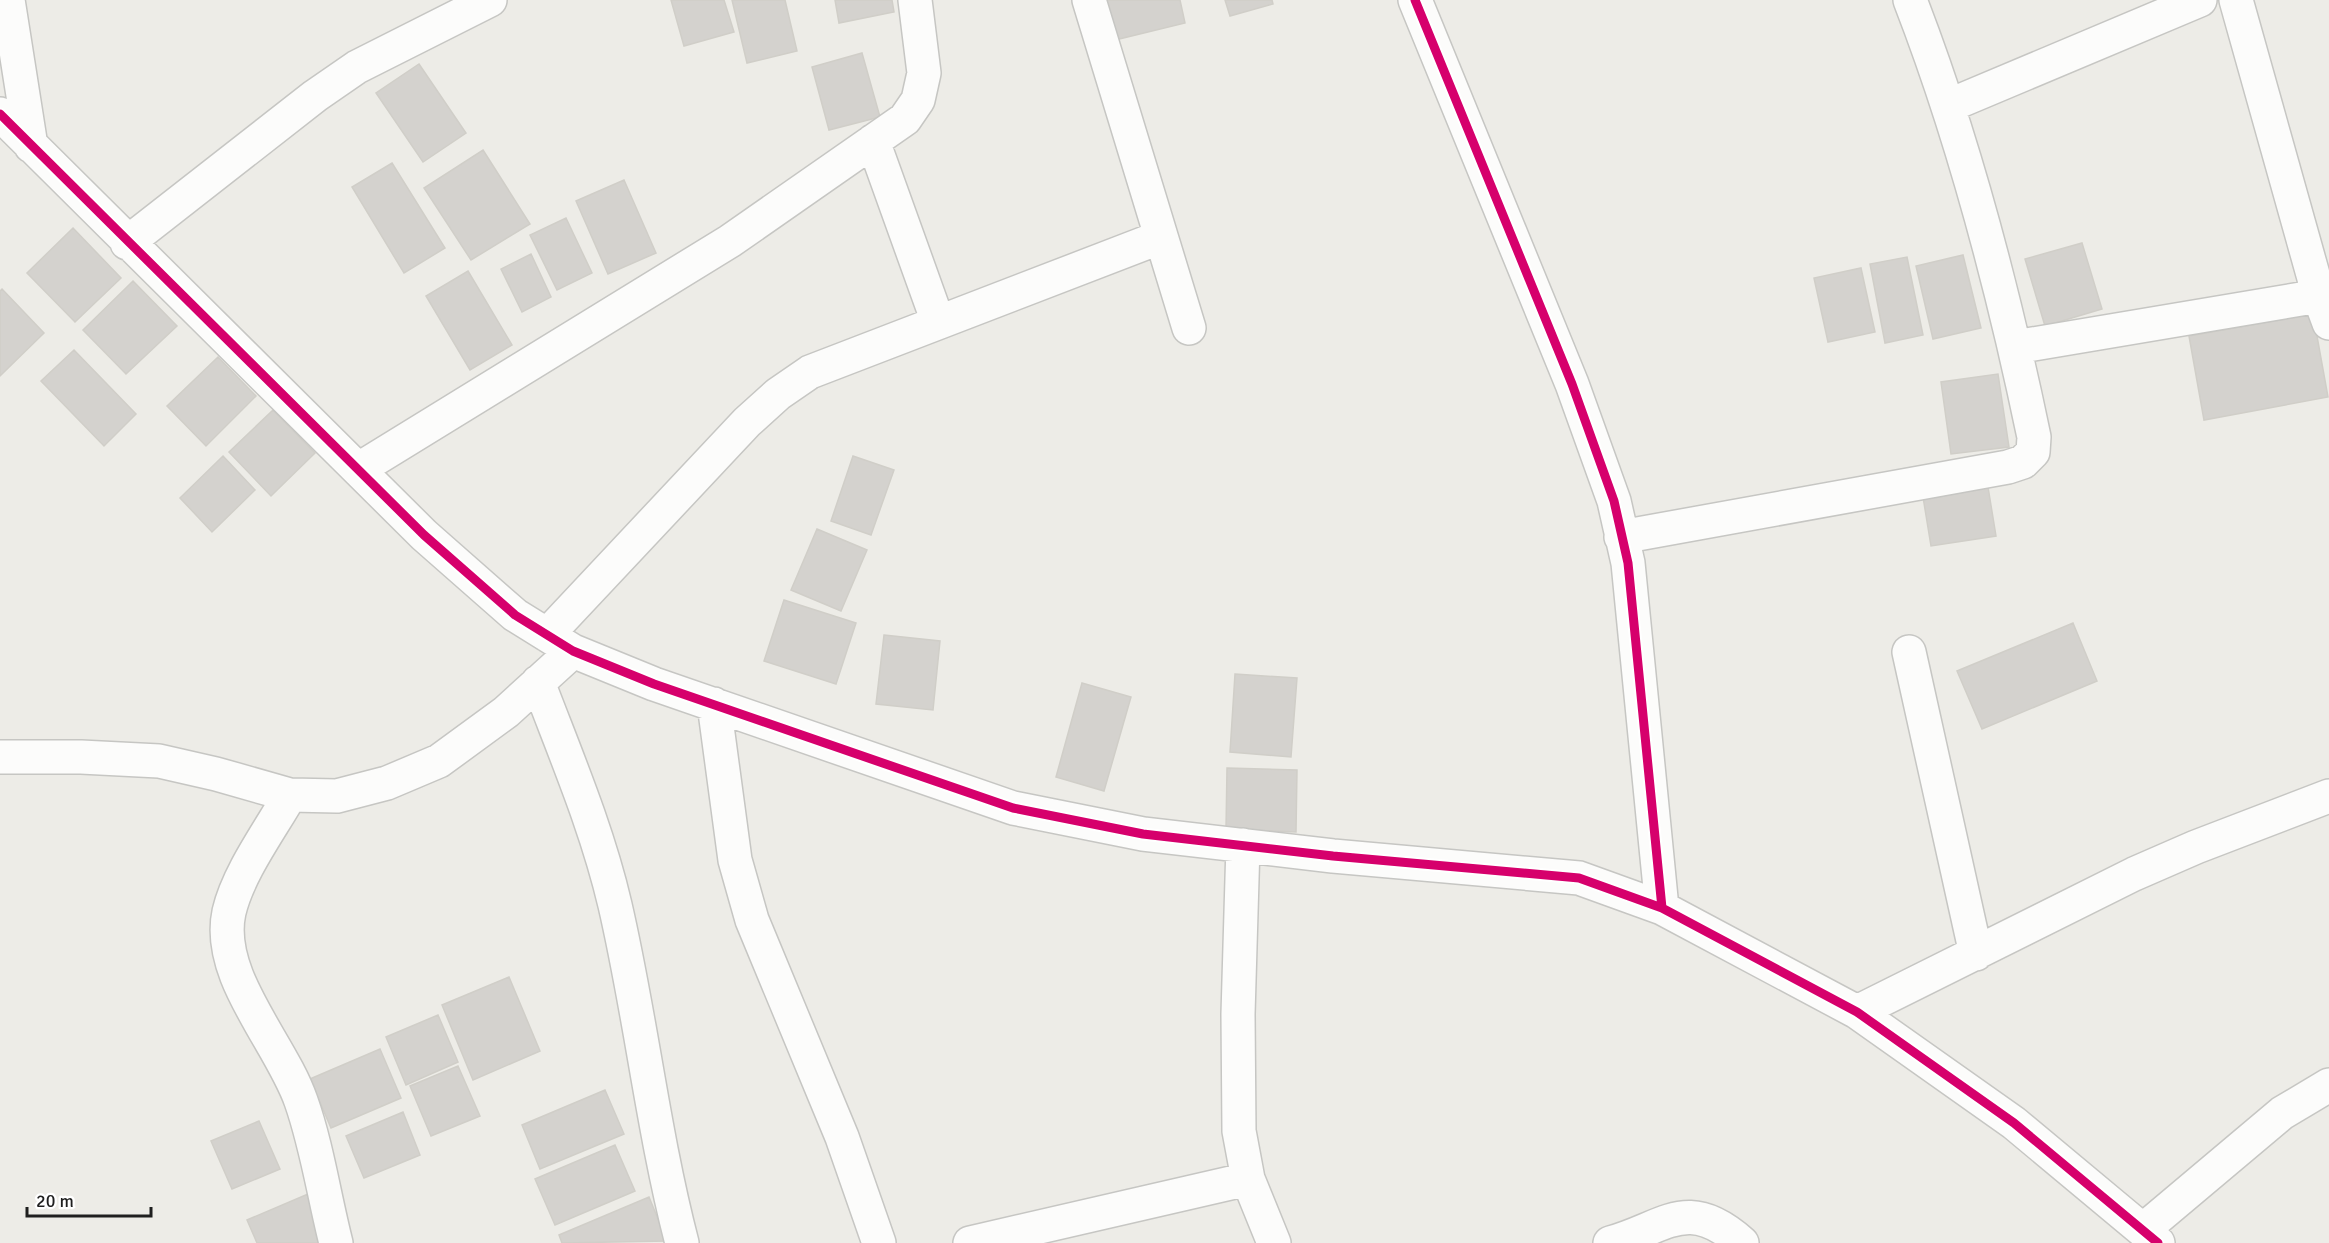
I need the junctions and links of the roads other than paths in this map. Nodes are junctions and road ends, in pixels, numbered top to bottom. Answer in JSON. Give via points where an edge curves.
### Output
{"nodes":[{"id":1,"x":8,"y":0,"type":"edge"},
{"id":2,"x":490,"y":0,"type":"edge"},
{"id":3,"x":915,"y":0,"type":"edge"},
{"id":4,"x":1089,"y":0,"type":"edge"},
{"id":5,"x":1415,"y":0,"type":"edge"},
{"id":6,"x":1910,"y":0,"type":"edge"},
{"id":7,"x":2200,"y":0,"type":"edge"},
{"id":8,"x":2235,"y":0,"type":"edge"},
{"id":9,"x":1948,"y":106,"type":"junction"},
{"id":10,"x":0,"y":114,"type":"edge"},
{"id":11,"x":873,"y":141,"type":"junction"},
{"id":12,"x":31,"y":146,"type":"junction"},
{"id":13,"x":1161,"y":237,"type":"junction"},
{"id":14,"x":127,"y":243,"type":"junction"},
{"id":15,"x":2324,"y":309,"type":"edge"},
{"id":16,"x":938,"y":322,"type":"junction"},
{"id":17,"x":1189,"y":328,"type":"dead end"},
{"id":18,"x":2015,"y":347,"type":"junction"},
{"id":19,"x":358,"y":469,"type":"junction"},
{"id":20,"x":1622,"y":537,"type":"junction"},
{"id":21,"x":560,"y":643,"type":"junction"},
{"id":22,"x":1909,"y":652,"type":"dead end"},
{"id":23,"x":538,"y":682,"type":"junction"},
{"id":24,"x":714,"y":704,"type":"junction"},
{"id":25,"x":0,"y":757,"type":"edge"},
{"id":26,"x":290,"y":795,"type":"junction"},
{"id":27,"x":2329,"y":796,"type":"edge"},
{"id":28,"x":1243,"y":845,"type":"junction"},
{"id":29,"x":1662,"y":908,"type":"junction"},
{"id":30,"x":1976,"y":954,"type":"junction"},
{"id":31,"x":1857,"y":1012,"type":"junction"},
{"id":32,"x":2329,"y":1085,"type":"edge"},
{"id":33,"x":1248,"y":1179,"type":"junction"},
{"id":34,"x":2150,"y":1237,"type":"edge"},
{"id":35,"x":336,"y":1243,"type":"edge"},
{"id":36,"x":682,"y":1243,"type":"edge"},
{"id":37,"x":879,"y":1243,"type":"edge"},
{"id":38,"x":970,"y":1243,"type":"edge"},
{"id":39,"x":1274,"y":1243,"type":"edge"},
{"id":40,"x":1610,"y":1243,"type":"edge"},
{"id":41,"x":1742,"y":1243,"type":"edge"}],
"edges":[{"from":1,"to":12,"type":"street"},
{"from":2,"to":14,"type":"street","via":[[357,67]]},
{"from":3,"to":11,"type":"street","via":[[924,73],[918,100],[904,119]]},
{"from":4,"to":13,"type":"street"},
{"from":5,"to":20,"type":"street","via":[[1595,442]]},
{"from":6,"to":9,"type":"street"},
{"from":7,"to":9,"type":"street"},
{"from":8,"to":15,"type":"street"},
{"from":9,"to":18,"type":"street","via":[[1988,235]]},
{"from":10,"to":12,"type":"street"},
{"from":11,"to":16,"type":"street"},
{"from":11,"to":19,"type":"street","via":[[730,241]]},
{"from":12,"to":14,"type":"street"},
{"from":13,"to":16,"type":"street"},
{"from":13,"to":17,"type":"street"},
{"from":14,"to":19,"type":"street"},
{"from":15,"to":18,"type":"street"},
{"from":16,"to":21,"type":"street","via":[[810,372],[778,394],[747,422]]},
{"from":18,"to":20,"type":"street","via":[[2034,437],[2033,452],[2023,462]]},
{"from":19,"to":21,"type":"street","via":[[424,535],[507,608]]},
{"from":20,"to":29,"type":"street","via":[[1628,564]]},
{"from":21,"to":23,"type":"street"},
{"from":21,"to":24,"type":"street"},
{"from":22,"to":30,"type":"street"},
{"from":23,"to":26,"type":"street","via":[[506,712],[439,761],[387,783],[337,796]]},
{"from":23,"to":36,"type":"street","via":[[597,838],[615,904],[657,1135]]},
{"from":24,"to":28,"type":"street","via":[[1012,808],[1143,834]]},
{"from":24,"to":37,"type":"street","via":[[735,860],[752,920],[842,1137]]},
{"from":25,"to":26,"type":"street","via":[[159,761]]},
{"from":26,"to":35,"type":"street","via":[[238,886],[228,913],[228,942],[238,979],[301,1101]]},
{"from":27,"to":30,"type":"street","via":[[2145,870]]},
{"from":28,"to":29,"type":"street","via":[[1580,878]]},
{"from":28,"to":33,"type":"street","via":[[1238,1091],[1239,1131]]},
{"from":29,"to":31,"type":"street"},
{"from":30,"to":31,"type":"street"},
{"from":31,"to":34,"type":"street","via":[[2014,1123]]},
{"from":32,"to":34,"type":"street","via":[[2282,1113]]},
{"from":33,"to":38,"type":"street"},
{"from":33,"to":39,"type":"street"},
{"from":40,"to":41,"type":"street","via":[[1662,1221],[1692,1217],[1723,1226]]}]}
